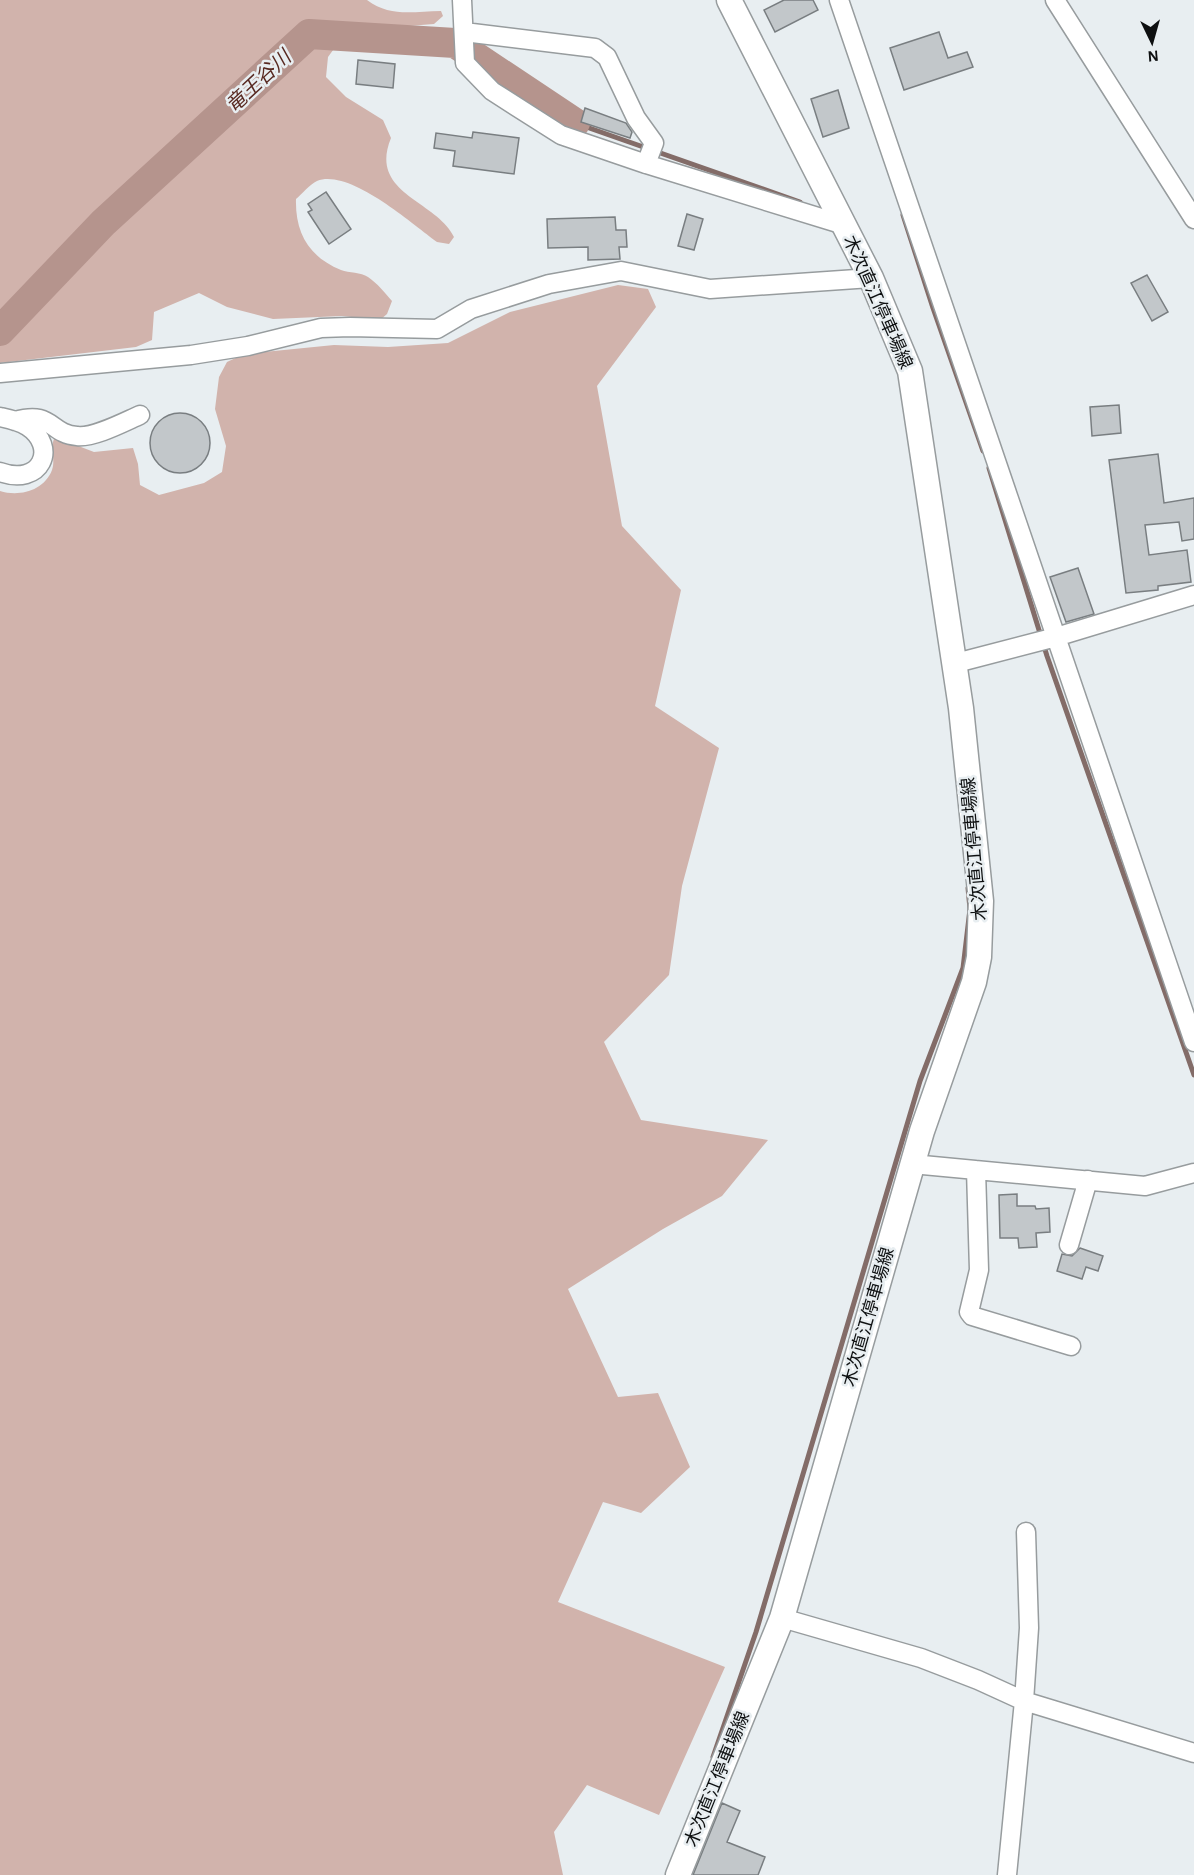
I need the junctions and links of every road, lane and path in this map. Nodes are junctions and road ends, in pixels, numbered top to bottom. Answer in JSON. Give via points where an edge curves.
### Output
{"nodes":[{"id":1,"x":462,"y":0,"type":"edge"},
{"id":2,"x":729,"y":0,"type":"edge"},
{"id":3,"x":839,"y":0,"type":"edge"},
{"id":4,"x":1055,"y":0,"type":"edge"},
{"id":5,"x":464,"y":32,"type":"junction"},
{"id":6,"x":646,"y":164,"type":"junction"},
{"id":7,"x":1194,"y":219,"type":"edge"},
{"id":8,"x":844,"y":225,"type":"junction"},
{"id":9,"x":871,"y":278,"type":"junction"},
{"id":10,"x":0,"y":373,"type":"edge"},
{"id":11,"x":140,"y":416,"type":"dead end"},
{"id":12,"x":7,"y":419,"type":"edge"},
{"id":13,"x":0,"y":472,"type":"edge"},
{"id":14,"x":1194,"y":595,"type":"edge"},
{"id":15,"x":1056,"y":637,"type":"junction"},
{"id":16,"x":956,"y":663,"type":"junction"},
{"id":17,"x":1194,"y":1042,"type":"edge"},
{"id":18,"x":912,"y":1164,"type":"junction"},
{"id":19,"x":976,"y":1170,"type":"junction"},
{"id":20,"x":1194,"y":1173,"type":"edge"},
{"id":21,"x":1088,"y":1180,"type":"junction"},
{"id":22,"x":1069,"y":1245,"type":"dead end"},
{"id":23,"x":1071,"y":1346,"type":"dead end"},
{"id":24,"x":1026,"y":1532,"type":"dead end"},
{"id":25,"x":782,"y":1618,"type":"junction"},
{"id":26,"x":1024,"y":1701,"type":"junction"},
{"id":27,"x":1194,"y":1753,"type":"edge"},
{"id":28,"x":678,"y":1875,"type":"edge"},
{"id":29,"x":1006,"y":1875,"type":"edge"}],
"edges":[{"from":1,"to":5,"type":"street"},
{"from":2,"to":8,"type":"main road","name":"木次直江停車場線"},
{"from":3,"to":15,"type":"street"},
{"from":4,"to":7,"type":"street"},
{"from":5,"to":6,"type":"street","via":[[465,63],[492,91],[561,135]]},
{"from":5,"to":6,"type":"street","via":[[595,48],[607,57],[636,118],[654,143]]},
{"from":6,"to":8,"type":"street"},
{"from":8,"to":9,"type":"main road","name":"木次直江停車場線"},
{"from":9,"to":10,"type":"street","via":[[710,290],[621,271],[549,284],[471,309],[437,329],[321,328],[191,356]]},
{"from":9,"to":16,"type":"main road","name":"木次直江停車場線","via":[[910,371]]},
{"from":11,"to":12,"type":"street","via":[[77,436],[42,419]]},
{"from":12,"to":13,"type":"street","via":[[26,425],[35,433],[41,443],[42,463],[36,470],[19,476]]},
{"from":14,"to":15,"type":"street"},
{"from":15,"to":16,"type":"street"},
{"from":15,"to":17,"type":"street"},
{"from":16,"to":18,"type":"main road","name":"木次直江停車場線","via":[[981,901],[980,946],[974,982]]},
{"from":18,"to":19,"type":"street"},
{"from":18,"to":25,"type":"main road","name":"木次直江停車場線"},
{"from":19,"to":21,"type":"street"},
{"from":19,"to":23,"type":"street","via":[[979,1270],[969,1312]]},
{"from":20,"to":21,"type":"street","via":[[1145,1186]]},
{"from":21,"to":22,"type":"street"},
{"from":24,"to":26,"type":"street","via":[[1029,1628]]},
{"from":25,"to":26,"type":"street","via":[[921,1658]]},
{"from":25,"to":28,"type":"main road","name":"木次直江停車場線"},
{"from":26,"to":27,"type":"street"},
{"from":26,"to":29,"type":"street"}]}
